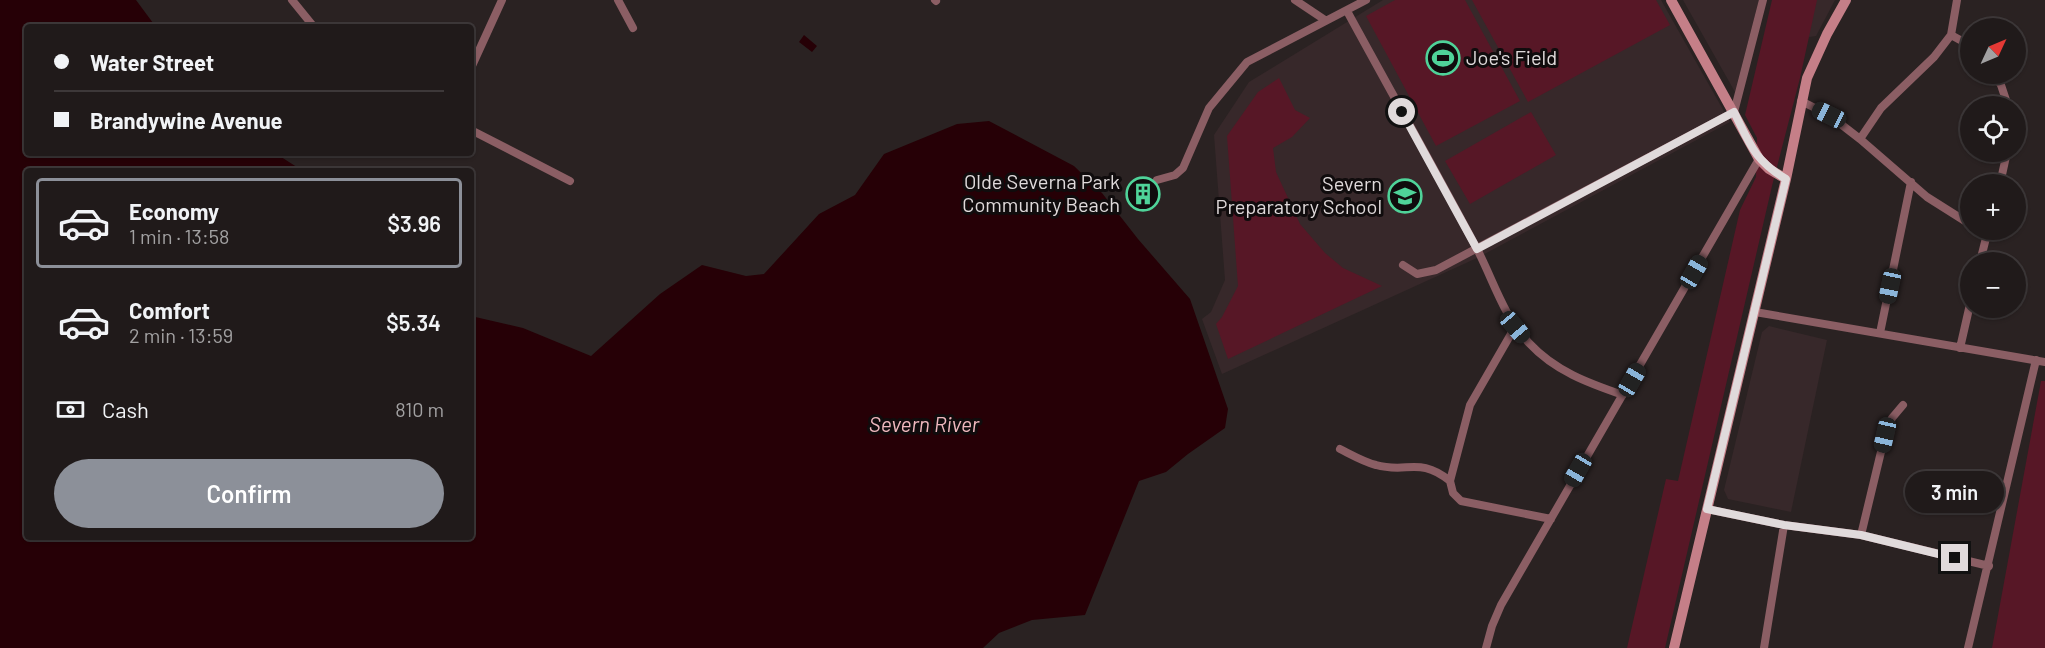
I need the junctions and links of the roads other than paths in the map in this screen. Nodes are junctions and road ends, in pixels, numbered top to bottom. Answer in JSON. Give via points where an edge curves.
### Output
{"nodes":[{"id":1,"x":292,"y":0,"type":"edge"},
{"id":2,"x":502,"y":0,"type":"edge"},
{"id":3,"x":618,"y":0,"type":"edge"},
{"id":4,"x":1295,"y":0,"type":"edge"},
{"id":5,"x":1366,"y":0,"type":"edge"},
{"id":6,"x":1671,"y":0,"type":"edge"},
{"id":7,"x":1763,"y":0,"type":"edge"},
{"id":8,"x":1846,"y":0,"type":"edge"},
{"id":9,"x":1957,"y":0,"type":"edge"},
{"id":10,"x":299,"y":4,"type":"edge"},
{"id":11,"x":1347,"y":11,"type":"junction"},
{"id":12,"x":1324,"y":20,"type":"junction"},
{"id":13,"x":312,"y":24,"type":"edge"},
{"id":14,"x":633,"y":28,"type":"dead end"},
{"id":15,"x":1951,"y":35,"type":"junction"},
{"id":16,"x":1960,"y":40,"type":"edge"},
{"id":17,"x":474,"y":61,"type":"edge"},
{"id":18,"x":1801,"y":101,"type":"junction"},
{"id":19,"x":1734,"y":112,"type":"junction"},
{"id":20,"x":474,"y":132,"type":"edge"},
{"id":21,"x":1860,"y":139,"type":"junction"},
{"id":22,"x":1759,"y":159,"type":"junction"},
{"id":23,"x":1786,"y":179,"type":"junction"},
{"id":24,"x":1157,"y":180,"type":"dead end"},
{"id":25,"x":570,"y":181,"type":"dead end"},
{"id":26,"x":1911,"y":182,"type":"junction"},
{"id":27,"x":1960,"y":218,"type":"edge"},
{"id":28,"x":1477,"y":249,"type":"junction"},
{"id":29,"x":1403,"y":265,"type":"dead end"},
{"id":30,"x":1755,"y":312,"type":"junction"},
{"id":31,"x":1967,"y":318,"type":"edge"},
{"id":32,"x":1515,"y":327,"type":"junction"},
{"id":33,"x":1881,"y":333,"type":"junction"},
{"id":34,"x":1960,"y":348,"type":"junction"},
{"id":35,"x":2041,"y":361,"type":"edge"},
{"id":36,"x":1623,"y":395,"type":"junction"},
{"id":37,"x":1904,"y":405,"type":"dead end"},
{"id":38,"x":1340,"y":450,"type":"dead end"},
{"id":39,"x":1450,"y":481,"type":"junction"},
{"id":40,"x":1707,"y":509,"type":"junction"},
{"id":41,"x":1551,"y":519,"type":"junction"},
{"id":42,"x":1784,"y":525,"type":"junction"},
{"id":43,"x":1861,"y":535,"type":"junction"},
{"id":44,"x":1989,"y":566,"type":"junction"},
{"id":45,"x":1486,"y":648,"type":"edge"},
{"id":46,"x":1674,"y":648,"type":"edge"},
{"id":47,"x":1764,"y":648,"type":"edge"},
{"id":48,"x":1968,"y":648,"type":"edge"}],
"edges":[{"from":1,"to":10,"type":"street"},
{"from":2,"to":17,"type":"street"},
{"from":3,"to":14,"type":"street"},
{"from":4,"to":12,"type":"street"},
{"from":5,"to":11,"type":"street"},
{"from":6,"to":19,"type":"street"},
{"from":7,"to":19,"type":"street"},
{"from":8,"to":18,"type":"street","via":[[1815,58]]},
{"from":9,"to":15,"type":"street"},
{"from":10,"to":13,"type":"street"},
{"from":11,"to":12,"type":"street"},
{"from":11,"to":28,"type":"street"},
{"from":12,"to":24,"type":"street","via":[[1247,62],[1209,108],[1183,168],[1175,175]]},
{"from":15,"to":16,"type":"street"},
{"from":15,"to":21,"type":"street","via":[[1881,108]]},
{"from":18,"to":21,"type":"street","via":[[1829,115]]},
{"from":18,"to":23,"type":"street"},
{"from":19,"to":22,"type":"street"},
{"from":19,"to":28,"type":"street"},
{"from":20,"to":25,"type":"street"},
{"from":21,"to":26,"type":"street"},
{"from":22,"to":23,"type":"street"},
{"from":22,"to":36,"type":"street"},
{"from":23,"to":30,"type":"street"},
{"from":26,"to":27,"type":"street"},
{"from":26,"to":33,"type":"street"},
{"from":28,"to":29,"type":"street","via":[[1436,270],[1417,274]]},
{"from":28,"to":32,"type":"street"},
{"from":30,"to":33,"type":"street"},
{"from":30,"to":40,"type":"street"},
{"from":31,"to":34,"type":"street"},
{"from":32,"to":36,"type":"street","via":[[1562,370]]},
{"from":32,"to":39,"type":"street","via":[[1470,405]]},
{"from":33,"to":34,"type":"street"},
{"from":34,"to":35,"type":"street"},
{"from":35,"to":44,"type":"street"},
{"from":36,"to":41,"type":"street"},
{"from":37,"to":43,"type":"street","via":[[1886,431]]},
{"from":38,"to":39,"type":"street","via":[[1377,465],[1430,469]]},
{"from":39,"to":41,"type":"street","via":[[1453,493],[1461,501]]},
{"from":40,"to":42,"type":"street"},
{"from":40,"to":46,"type":"street"},
{"from":41,"to":45,"type":"street","via":[[1501,605]]},
{"from":42,"to":43,"type":"street"},
{"from":42,"to":47,"type":"street"},
{"from":43,"to":44,"type":"street"},
{"from":44,"to":48,"type":"street"}]}
